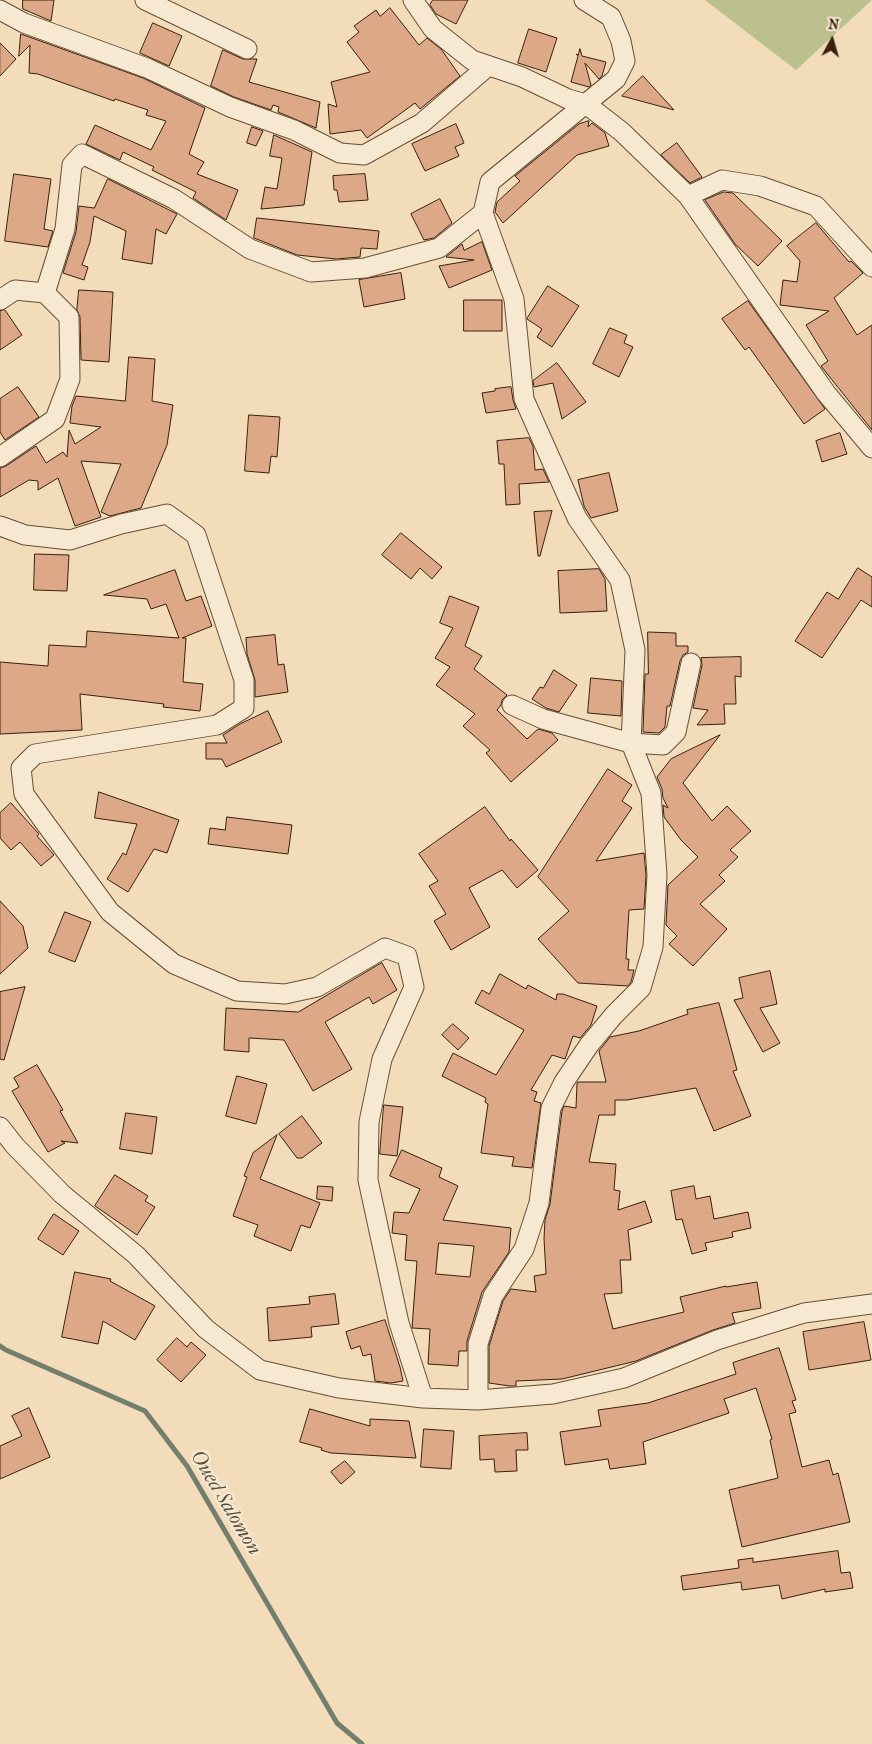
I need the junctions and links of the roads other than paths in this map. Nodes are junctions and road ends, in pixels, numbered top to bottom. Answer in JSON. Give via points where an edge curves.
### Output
{"nodes":[{"id":1,"x":144,"y":0,"type":"edge"},
{"id":2,"x":413,"y":0,"type":"edge"},
{"id":3,"x":584,"y":0,"type":"edge"},
{"id":4,"x":0,"y":10,"type":"edge"},
{"id":5,"x":247,"y":49,"type":"dead end"},
{"id":6,"x":488,"y":66,"type":"junction"},
{"id":7,"x":586,"y":104,"type":"junction"},
{"id":8,"x":688,"y":196,"type":"junction"},
{"id":9,"x":483,"y":213,"type":"junction"},
{"id":10,"x":872,"y":267,"type":"edge"},
{"id":11,"x":45,"y":293,"type":"junction"},
{"id":12,"x":0,"y":300,"type":"edge"},
{"id":13,"x":872,"y":448,"type":"edge"},
{"id":14,"x":0,"y":457,"type":"edge"},
{"id":15,"x":0,"y":526,"type":"edge"},
{"id":16,"x":691,"y":663,"type":"dead end"},
{"id":17,"x":512,"y":705,"type":"dead end"},
{"id":18,"x":631,"y":743,"type":"junction"},
{"id":19,"x":0,"y":1127,"type":"edge"},
{"id":20,"x":872,"y":1304,"type":"edge"},
{"id":21,"x":422,"y":1398,"type":"junction"},
{"id":22,"x":478,"y":1400,"type":"junction"}],
"edges":[{"from":1,"to":5,"type":"street"},
{"from":2,"to":6,"type":"street","via":[[433,29],[472,60]]},
{"from":3,"to":7,"type":"street","via":[[611,17],[625,61],[616,79]]},
{"from":4,"to":6,"type":"street","via":[[24,23],[147,68],[230,107],[294,130],[340,153],[364,155],[422,123]]},
{"from":6,"to":7,"type":"street"},
{"from":7,"to":8,"type":"street","via":[[622,132]]},
{"from":7,"to":9,"type":"street","via":[[490,182]]},
{"from":8,"to":10,"type":"street","via":[[722,180],[760,186],[816,206]]},
{"from":8,"to":13,"type":"street","via":[[826,393]]},
{"from":9,"to":11,"type":"street","via":[[439,248],[365,268],[311,272],[250,249],[174,199],[82,154],[72,165],[65,228]]},
{"from":9,"to":18,"type":"street","via":[[514,299],[524,399],[577,518],[620,580],[635,650]]},
{"from":11,"to":12,"type":"street","via":[[15,290]]},
{"from":11,"to":14,"type":"street","via":[[69,317],[70,378],[55,419]]},
{"from":15,"to":21,"type":"street","via":[[25,535],[70,540],[120,524],[168,514],[196,535],[244,680],[244,708],[217,725],[35,754],[21,768],[24,794],[110,912],[174,964],[237,991],[285,994],[317,987],[384,948],[407,956],[414,987],[382,1058],[369,1122],[368,1180],[399,1323]]},
{"from":16,"to":18,"type":"street","via":[[676,732],[663,745]]},
{"from":17,"to":18,"type":"street","via":[[543,719]]},
{"from":18,"to":22,"type":"street","via":[[651,794],[656,875],[653,947],[641,988],[589,1045],[564,1082],[552,1108],[539,1203],[524,1249],[492,1296],[478,1344]]},
{"from":19,"to":21,"type":"street","via":[[62,1194],[136,1255],[206,1329],[260,1370],[340,1388]]},
{"from":20,"to":22,"type":"street","via":[[804,1313],[717,1340],[624,1378],[553,1394]]},
{"from":21,"to":22,"type":"street"}]}
